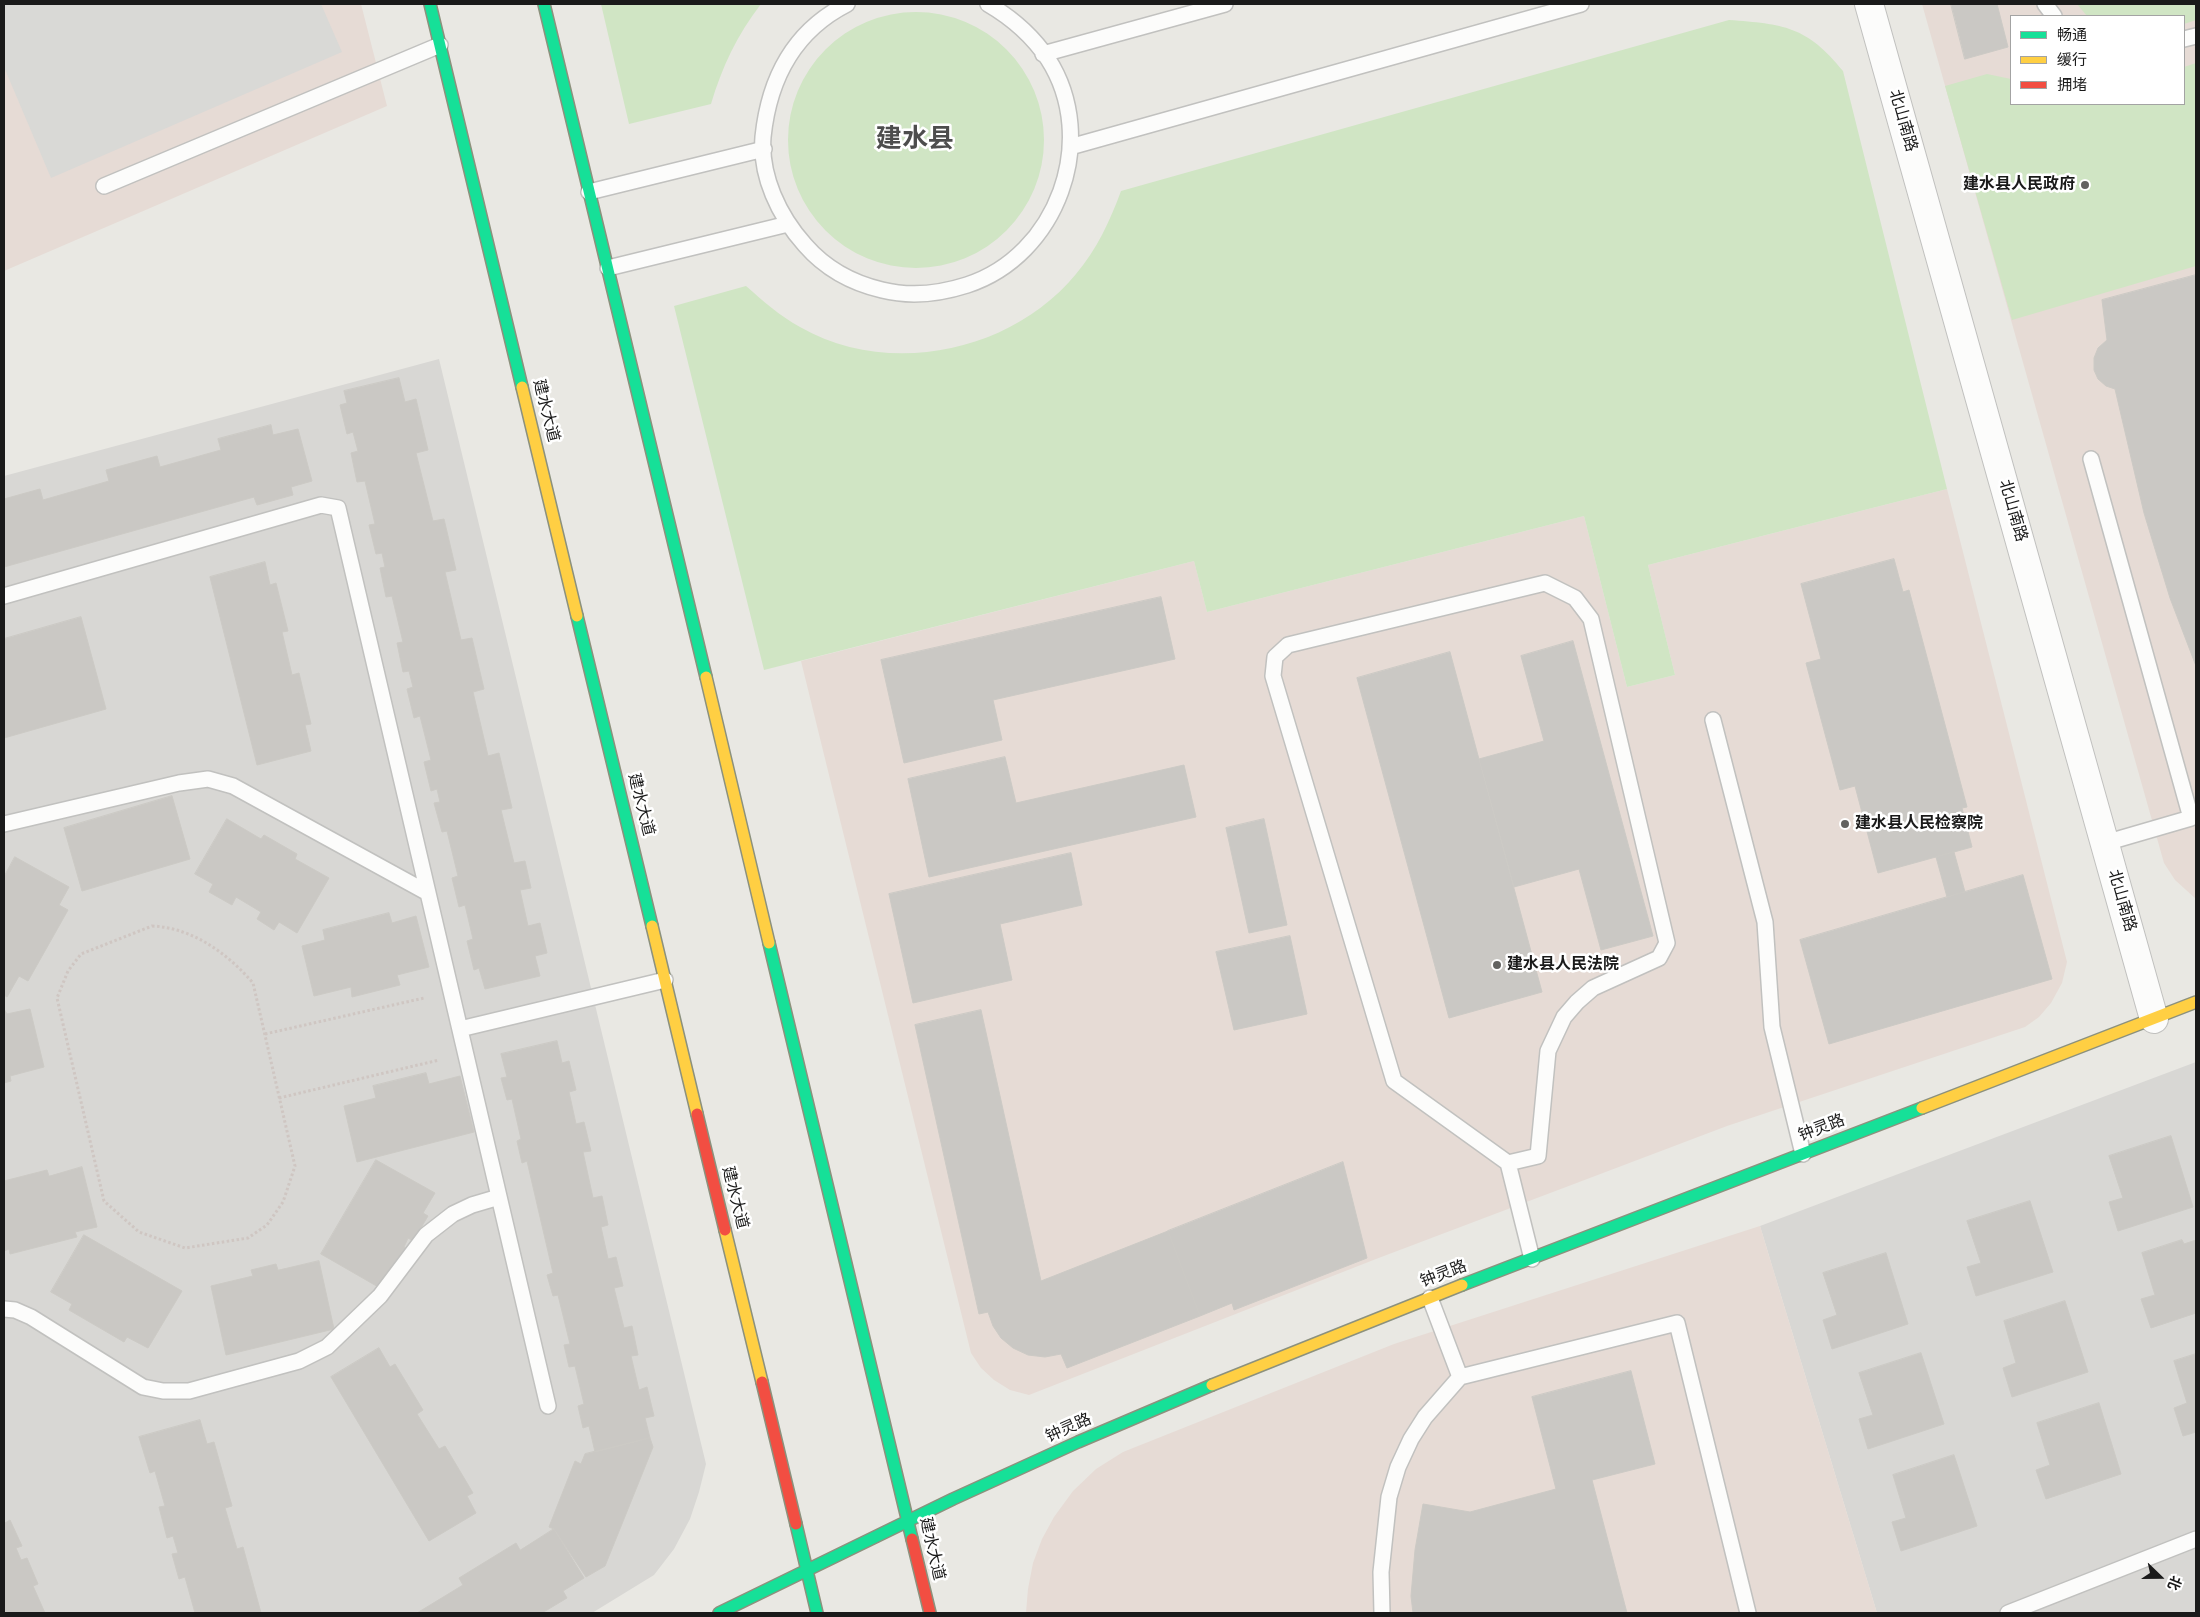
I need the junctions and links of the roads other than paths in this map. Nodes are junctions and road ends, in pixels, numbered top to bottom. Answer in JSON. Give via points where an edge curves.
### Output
{"nodes":[{"id":1,"x":430,"y":4,"type":"edge"},
{"id":2,"x":544,"y":4,"type":"edge"},
{"id":3,"x":847,"y":4,"type":"edge"},
{"id":4,"x":988,"y":4,"type":"edge"},
{"id":5,"x":1225,"y":4,"type":"edge"},
{"id":6,"x":1581,"y":4,"type":"edge"},
{"id":7,"x":1869,"y":4,"type":"edge"},
{"id":8,"x":2045,"y":4,"type":"edge"},
{"id":9,"x":2053,"y":15,"type":"edge"},
{"id":10,"x":440,"y":45,"type":"junction"},
{"id":11,"x":1043,"y":54,"type":"junction"},
{"id":12,"x":1070,"y":148,"type":"junction"},
{"id":13,"x":764,"y":149,"type":"junction"},
{"id":14,"x":104,"y":186,"type":"dead end"},
{"id":15,"x":589,"y":192,"type":"junction"},
{"id":16,"x":788,"y":224,"type":"junction"},
{"id":17,"x":608,"y":268,"type":"junction"},
{"id":18,"x":2091,"y":459,"type":"dead end"},
{"id":19,"x":4,"y":596,"type":"edge"},
{"id":20,"x":1714,"y":720,"type":"dead end"},
{"id":21,"x":4,"y":824,"type":"edge"},
{"id":22,"x":2194,"y":825,"type":"edge"},
{"id":23,"x":2104,"y":843,"type":"junction"},
{"id":24,"x":428,"y":892,"type":"junction"},
{"id":25,"x":665,"y":980,"type":"junction"},
{"id":26,"x":2196,"y":1002,"type":"edge"},
{"id":27,"x":2154,"y":1018,"type":"junction"},
{"id":28,"x":460,"y":1029,"type":"junction"},
{"id":29,"x":1803,"y":1154,"type":"junction"},
{"id":30,"x":1508,"y":1163,"type":"junction"},
{"id":31,"x":499,"y":1197,"type":"junction"},
{"id":32,"x":1532,"y":1259,"type":"junction"},
{"id":33,"x":1430,"y":1298,"type":"junction"},
{"id":34,"x":4,"y":1309,"type":"edge"},
{"id":35,"x":1460,"y":1377,"type":"junction"},
{"id":36,"x":548,"y":1406,"type":"dead end"},
{"id":37,"x":908,"y":1520,"type":"junction"},
{"id":38,"x":2196,"y":1539,"type":"edge"},
{"id":39,"x":806,"y":1569,"type":"junction"},
{"id":40,"x":719,"y":1613,"type":"edge"},
{"id":41,"x":817,"y":1613,"type":"edge"},
{"id":42,"x":930,"y":1613,"type":"edge"},
{"id":43,"x":1382,"y":1613,"type":"edge"},
{"id":44,"x":1748,"y":1613,"type":"edge"},
{"id":45,"x":2008,"y":1613,"type":"edge"}],
"edges":[{"from":1,"to":10,"type":"main road","name":"建水大道"},
{"from":2,"to":15,"type":"main road","name":"建水大道"},
{"from":3,"to":13,"type":"lane","via":[[834,10],[810,30],[790,54],[775,81],[766,112]]},
{"from":4,"to":11,"type":"lane","via":[[1030,35]]},
{"from":5,"to":11,"type":"lane"},
{"from":6,"to":12,"type":"lane"},
{"from":7,"to":23,"type":"street","name":"北山南路"},
{"from":8,"to":9,"type":"lane"},
{"from":10,"to":14,"type":"lane"},
{"from":10,"to":25,"type":"main road","name":"建水大道"},
{"from":11,"to":12,"type":"lane","via":[[1061,85],[1069,114]]},
{"from":12,"to":16,"type":"lane","via":[[1067,173],[1058,201],[1026,249],[1004,268],[978,282],[951,290],[894,293],[866,286],[837,272],[812,254]]},
{"from":13,"to":15,"type":"lane"},
{"from":13,"to":16,"type":"lane","via":[[776,204]]},
{"from":15,"to":17,"type":"main road","name":"建水大道"},
{"from":16,"to":17,"type":"lane"},
{"from":17,"to":37,"type":"main road","name":"建水大道"},
{"from":18,"to":22,"type":"lane"},
{"from":19,"to":24,"type":"lane","via":[[321,505],[338,508]]},
{"from":20,"to":29,"type":"lane","via":[[1765,922],[1772,1027]]},
{"from":21,"to":24,"type":"lane","via":[[208,779],[233,786]]},
{"from":22,"to":23,"type":"lane"},
{"from":23,"to":27,"type":"street","name":"北山南路"},
{"from":24,"to":28,"type":"lane"},
{"from":25,"to":28,"type":"lane"},
{"from":25,"to":39,"type":"main road","name":"建水大道"},
{"from":26,"to":27,"type":"main road","name":"钟灵路"},
{"from":27,"to":29,"type":"main road","name":"钟灵路"},
{"from":28,"to":31,"type":"lane"},
{"from":29,"to":32,"type":"main road","name":"钟灵路"},
{"from":30,"to":30,"type":"lane","via":[[1394,1081],[1273,676],[1275,657],[1288,645],[1545,583],[1575,598],[1591,619],[1667,943],[1659,958],[1593,988],[1564,1017],[1548,1051],[1538,1156]]},
{"from":30,"to":32,"type":"lane"},
{"from":31,"to":34,"type":"lane","via":[[453,1214],[426,1235],[380,1296],[327,1347],[299,1361],[189,1391],[163,1392],[143,1387],[31,1317]]},
{"from":31,"to":36,"type":"lane"},
{"from":32,"to":33,"type":"main road","name":"钟灵路"},
{"from":33,"to":35,"type":"lane"},
{"from":33,"to":37,"type":"main road","name":"钟灵路","via":[[1218,1382]]},
{"from":35,"to":43,"type":"lane","via":[[1425,1417],[1398,1468],[1389,1497],[1381,1572]]},
{"from":35,"to":44,"type":"lane","via":[[1677,1323]]},
{"from":37,"to":39,"type":"main road","name":"钟灵路"},
{"from":37,"to":42,"type":"main road","name":"建水大道"},
{"from":38,"to":45,"type":"lane"},
{"from":39,"to":40,"type":"main road","name":"钟灵路"},
{"from":39,"to":41,"type":"main road","name":"建水大道"}]}
